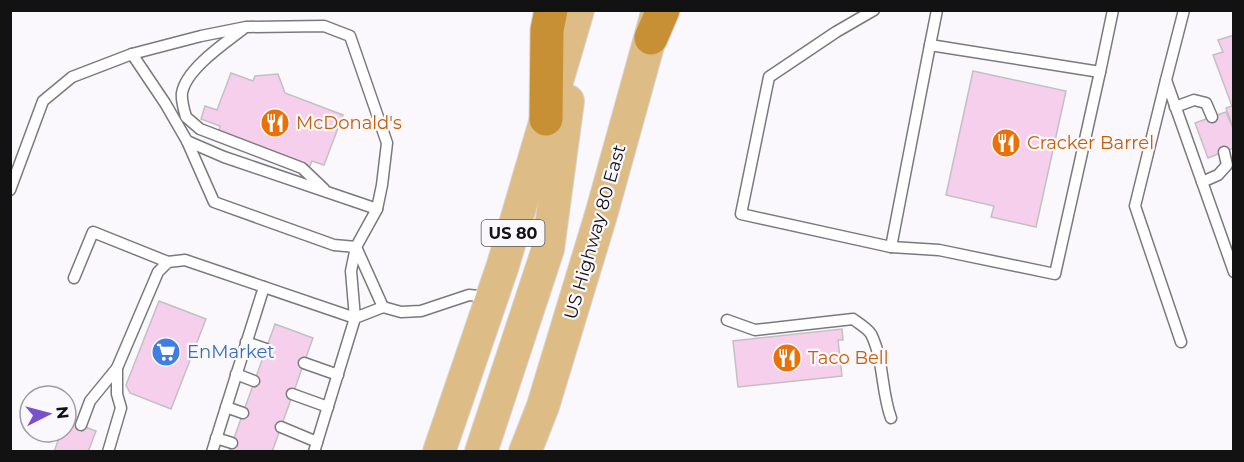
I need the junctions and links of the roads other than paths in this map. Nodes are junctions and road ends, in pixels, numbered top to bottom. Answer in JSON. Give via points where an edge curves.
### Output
{"nodes":[{"id":1,"x":551,"y":10,"type":"edge"},
{"id":2,"x":579,"y":10,"type":"edge"},
{"id":3,"x":874,"y":10,"type":"edge"},
{"id":4,"x":937,"y":10,"type":"edge"},
{"id":5,"x":1113,"y":10,"type":"edge"},
{"id":6,"x":1184,"y":10,"type":"edge"},
{"id":7,"x":657,"y":20,"type":"edge"},
{"id":8,"x":246,"y":27,"type":"junction"},
{"id":9,"x":930,"y":45,"type":"junction"},
{"id":10,"x":132,"y":54,"type":"junction"},
{"id":11,"x":1100,"y":72,"type":"junction"},
{"id":12,"x":1166,"y":80,"type":"junction"},
{"id":13,"x":1175,"y":106,"type":"junction"},
{"id":14,"x":1212,"y":117,"type":"dead end"},
{"id":15,"x":546,"y":119,"type":"junction"},
{"id":16,"x":187,"y":141,"type":"junction"},
{"id":17,"x":1224,"y":152,"type":"dead end"},
{"id":18,"x":1202,"y":182,"type":"junction"},
{"id":19,"x":10,"y":190,"type":"edge"},
{"id":20,"x":327,"y":192,"type":"junction"},
{"id":21,"x":377,"y":209,"type":"junction"},
{"id":22,"x":356,"y":247,"type":"junction"},
{"id":23,"x":891,"y":247,"type":"junction"},
{"id":24,"x":168,"y":262,"type":"junction"},
{"id":25,"x":1233,"y":272,"type":"edge"},
{"id":26,"x":74,"y":279,"type":"dead end"},
{"id":27,"x":264,"y":287,"type":"junction"},
{"id":28,"x":493,"y":297,"type":"junction"},
{"id":29,"x":383,"y":307,"type":"junction"},
{"id":30,"x":355,"y":318,"type":"junction"},
{"id":31,"x":727,"y":320,"type":"dead end"},
{"id":32,"x":246,"y":342,"type":"junction"},
{"id":33,"x":1181,"y":342,"type":"dead end"},
{"id":34,"x":266,"y":350,"type":"dead end"},
{"id":35,"x":304,"y":363,"type":"dead end"},
{"id":36,"x":117,"y":368,"type":"junction"},
{"id":37,"x":236,"y":374,"type":"junction"},
{"id":38,"x":338,"y":375,"type":"junction"},
{"id":39,"x":254,"y":381,"type":"dead end"},
{"id":40,"x":292,"y":394,"type":"dead end"},
{"id":41,"x":543,"y":406,"type":"junction"},
{"id":42,"x":226,"y":407,"type":"junction"},
{"id":43,"x":328,"y":407,"type":"junction"},
{"id":44,"x":243,"y":413,"type":"dead end"},
{"id":45,"x":891,"y":418,"type":"dead end"},
{"id":46,"x":81,"y":426,"type":"dead end"},
{"id":47,"x":281,"y":427,"type":"dead end"},
{"id":48,"x":216,"y":438,"type":"junction"},
{"id":49,"x":232,"y":443,"type":"dead end"},
{"id":50,"x":316,"y":447,"type":"edge"},
{"id":51,"x":108,"y":452,"type":"edge"},
{"id":52,"x":212,"y":452,"type":"edge"},
{"id":53,"x":439,"y":452,"type":"edge"},
{"id":54,"x":481,"y":452,"type":"edge"},
{"id":55,"x":525,"y":452,"type":"edge"},
{"id":56,"x":537,"y":452,"type":"edge"}],
"edges":[{"from":1,"to":15,"type":"highway","via":[[547,30]]},
{"from":2,"to":15,"type":"main road","number":"US 80"},
{"from":2,"to":54,"type":"main road","via":[[548,249]]},
{"from":3,"to":23,"type":"lane","via":[[769,76],[741,214]]},
{"from":4,"to":9,"type":"lane"},
{"from":5,"to":11,"type":"lane"},
{"from":6,"to":12,"type":"lane"},
{"from":7,"to":41,"type":"main road","name":"US Highway 80 East"},
{"from":8,"to":10,"type":"lane"},
{"from":8,"to":20,"type":"lane","via":[[208,56],[187,81],[182,94],[186,117],[200,129],[302,168]]},
{"from":8,"to":21,"type":"lane","via":[[324,26],[350,36],[387,143]]},
{"from":9,"to":11,"type":"lane"},
{"from":9,"to":23,"type":"lane"},
{"from":10,"to":16,"type":"lane"},
{"from":10,"to":19,"type":"lane","via":[[72,76],[43,101]]},
{"from":11,"to":23,"type":"lane","via":[[1055,274],[939,250]]},
{"from":12,"to":13,"type":"lane"},
{"from":12,"to":33,"type":"lane","via":[[1135,206]]},
{"from":13,"to":14,"type":"lane","via":[[1194,100],[1206,103]]},
{"from":13,"to":18,"type":"lane"},
{"from":15,"to":28,"type":"main road","number":"US 80"},
{"from":16,"to":20,"type":"lane"},
{"from":16,"to":22,"type":"lane","via":[[214,202],[334,245]]},
{"from":17,"to":18,"type":"lane","via":[[1227,165],[1218,175]]},
{"from":18,"to":25,"type":"lane"},
{"from":20,"to":21,"type":"lane"},
{"from":21,"to":22,"type":"lane"},
{"from":22,"to":29,"type":"lane"},
{"from":22,"to":30,"type":"lane","via":[[351,271]]},
{"from":24,"to":26,"type":"lane","via":[[93,232]]},
{"from":24,"to":27,"type":"lane","via":[[186,260]]},
{"from":24,"to":36,"type":"lane","via":[[158,272]]},
{"from":27,"to":30,"type":"lane"},
{"from":27,"to":32,"type":"lane"},
{"from":28,"to":29,"type":"lane","via":[[469,295],[421,311],[401,312]]},
{"from":28,"to":53,"type":"main road","number":"US 80"},
{"from":29,"to":30,"type":"lane"},
{"from":30,"to":38,"type":"lane"},
{"from":31,"to":45,"type":"lane","via":[[754,330],[853,319],[870,332]]},
{"from":32,"to":34,"type":"lane"},
{"from":32,"to":37,"type":"lane"},
{"from":35,"to":38,"type":"lane"},
{"from":36,"to":46,"type":"lane","via":[[90,401]]},
{"from":36,"to":51,"type":"lane","via":[[121,408]]},
{"from":37,"to":39,"type":"lane"},
{"from":37,"to":42,"type":"lane"},
{"from":38,"to":43,"type":"lane"},
{"from":40,"to":43,"type":"lane"},
{"from":41,"to":55,"type":"main road","name":"US Highway 80 East"},
{"from":41,"to":56,"type":"main road"},
{"from":42,"to":44,"type":"lane"},
{"from":42,"to":48,"type":"lane"},
{"from":43,"to":50,"type":"lane"},
{"from":47,"to":50,"type":"lane"},
{"from":48,"to":49,"type":"lane"},
{"from":48,"to":52,"type":"lane"}]}
